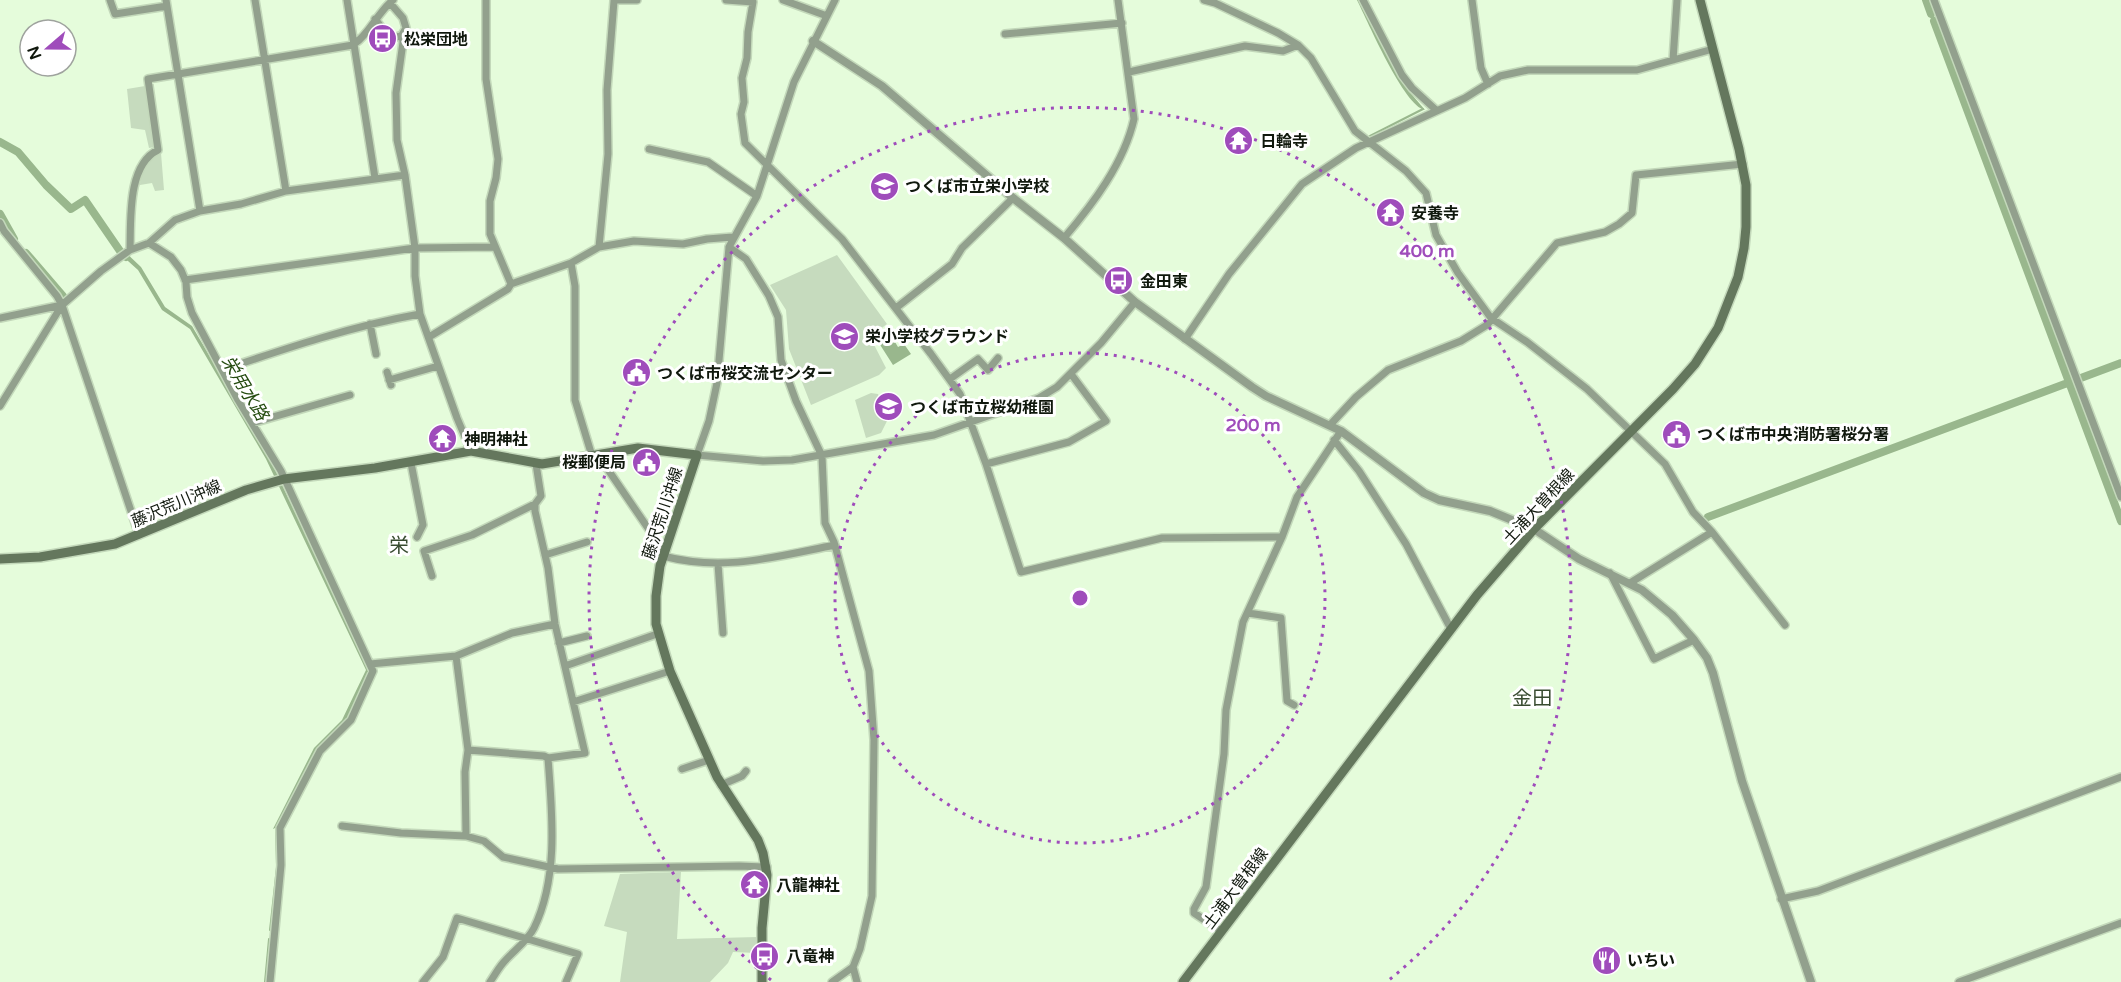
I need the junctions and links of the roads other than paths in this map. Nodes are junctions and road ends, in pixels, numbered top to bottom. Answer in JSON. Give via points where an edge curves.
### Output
{"nodes":[{"id":1,"x":110,"y":0,"type":"edge"},
{"id":2,"x":255,"y":0,"type":"edge"},
{"id":3,"x":346,"y":0,"type":"edge"},
{"id":4,"x":486,"y":0,"type":"edge"},
{"id":5,"x":637,"y":0,"type":"edge"},
{"id":6,"x":726,"y":0,"type":"edge"},
{"id":7,"x":783,"y":0,"type":"edge"},
{"id":8,"x":835,"y":0,"type":"edge"},
{"id":9,"x":1119,"y":0,"type":"edge"},
{"id":10,"x":1204,"y":0,"type":"edge"},
{"id":11,"x":1363,"y":0,"type":"edge"},
{"id":12,"x":1472,"y":0,"type":"edge"},
{"id":13,"x":1677,"y":0,"type":"edge"},
{"id":14,"x":1700,"y":0,"type":"edge"},
{"id":15,"x":1934,"y":0,"type":"edge"},
{"id":16,"x":391,"y":1,"type":"edge"},
{"id":17,"x":614,"y":1,"type":"edge"},
{"id":18,"x":754,"y":1,"type":"edge"},
{"id":19,"x":167,"y":3,"type":"edge"},
{"id":20,"x":826,"y":16,"type":"junction"},
{"id":21,"x":375,"y":18,"type":"junction"},
{"id":22,"x":1122,"y":23,"type":"junction"},
{"id":23,"x":1005,"y":34,"type":"dead end"},
{"id":24,"x":402,"y":35,"type":"junction"},
{"id":25,"x":813,"y":41,"type":"junction"},
{"id":26,"x":353,"y":45,"type":"junction"},
{"id":27,"x":1298,"y":45,"type":"junction"},
{"id":28,"x":1713,"y":49,"type":"junction"},
{"id":29,"x":266,"y":59,"type":"junction"},
{"id":30,"x":1672,"y":60,"type":"junction"},
{"id":31,"x":1129,"y":72,"type":"junction"},
{"id":32,"x":178,"y":73,"type":"junction"},
{"id":33,"x":1488,"y":84,"type":"junction"},
{"id":34,"x":1436,"y":110,"type":"junction"},
{"id":35,"x":1369,"y":143,"type":"junction"},
{"id":36,"x":649,"y":149,"type":"dead end"},
{"id":37,"x":1743,"y":164,"type":"junction"},
{"id":38,"x":767,"y":167,"type":"junction"},
{"id":39,"x":405,"y":175,"type":"junction"},
{"id":40,"x":375,"y":178,"type":"junction"},
{"id":41,"x":286,"y":191,"type":"junction"},
{"id":42,"x":757,"y":196,"type":"junction"},
{"id":43,"x":1013,"y":198,"type":"junction"},
{"id":44,"x":200,"y":211,"type":"junction"},
{"id":45,"x":0,"y":223,"type":"edge"},
{"id":46,"x":733,"y":237,"type":"junction"},
{"id":47,"x":1064,"y":238,"type":"junction"},
{"id":48,"x":149,"y":243,"type":"junction"},
{"id":49,"x":494,"y":247,"type":"junction"},
{"id":50,"x":599,"y":247,"type":"junction"},
{"id":51,"x":729,"y":247,"type":"junction"},
{"id":52,"x":415,"y":248,"type":"junction"},
{"id":53,"x":130,"y":250,"type":"junction"},
{"id":54,"x":571,"y":263,"type":"junction"},
{"id":55,"x":185,"y":280,"type":"junction"},
{"id":56,"x":511,"y":284,"type":"junction"},
{"id":57,"x":1135,"y":302,"type":"junction"},
{"id":58,"x":62,"y":305,"type":"junction"},
{"id":59,"x":896,"y":308,"type":"junction"},
{"id":60,"x":420,"y":314,"type":"junction"},
{"id":61,"x":0,"y":318,"type":"edge"},
{"id":62,"x":1491,"y":318,"type":"junction"},
{"id":63,"x":370,"y":324,"type":"junction"},
{"id":64,"x":429,"y":337,"type":"junction"},
{"id":65,"x":1185,"y":339,"type":"junction"},
{"id":66,"x":376,"y":354,"type":"dead end"},
{"id":67,"x":998,"y":358,"type":"dead end"},
{"id":68,"x":438,"y":366,"type":"junction"},
{"id":69,"x":222,"y":370,"type":"junction"},
{"id":70,"x":1071,"y":374,"type":"junction"},
{"id":71,"x":389,"y":379,"type":"dead end"},
{"id":72,"x":950,"y":379,"type":"junction"},
{"id":73,"x":350,"y":395,"type":"dead end"},
{"id":74,"x":0,"y":406,"type":"edge"},
{"id":75,"x":252,"y":423,"type":"junction"},
{"id":76,"x":970,"y":423,"type":"junction"},
{"id":77,"x":1330,"y":425,"type":"junction"},
{"id":78,"x":1341,"y":430,"type":"junction"},
{"id":79,"x":1630,"y":431,"type":"junction"},
{"id":80,"x":1334,"y":440,"type":"junction"},
{"id":81,"x":471,"y":451,"type":"junction"},
{"id":82,"x":595,"y":455,"type":"junction"},
{"id":83,"x":697,"y":455,"type":"junction"},
{"id":84,"x":822,"y":456,"type":"junction"},
{"id":85,"x":411,"y":463,"type":"junction"},
{"id":86,"x":536,"y":464,"type":"junction"},
{"id":87,"x":986,"y":464,"type":"junction"},
{"id":88,"x":284,"y":479,"type":"junction"},
{"id":89,"x":2121,"y":497,"type":"edge"},
{"id":90,"x":535,"y":504,"type":"junction"},
{"id":91,"x":1534,"y":529,"type":"junction"},
{"id":92,"x":1712,"y":532,"type":"junction"},
{"id":93,"x":140,"y":535,"type":"junction"},
{"id":94,"x":417,"y":537,"type":"dead end"},
{"id":95,"x":1282,"y":537,"type":"junction"},
{"id":96,"x":587,"y":542,"type":"dead end"},
{"id":97,"x":835,"y":545,"type":"junction"},
{"id":98,"x":545,"y":555,"type":"junction"},
{"id":99,"x":663,"y":556,"type":"junction"},
{"id":100,"x":0,"y":559,"type":"edge"},
{"id":101,"x":718,"y":564,"type":"junction"},
{"id":102,"x":1610,"y":573,"type":"junction"},
{"id":103,"x":432,"y":576,"type":"dead end"},
{"id":104,"x":1630,"y":583,"type":"junction"},
{"id":105,"x":1248,"y":613,"type":"junction"},
{"id":106,"x":555,"y":624,"type":"junction"},
{"id":107,"x":1785,"y":625,"type":"dead end"},
{"id":108,"x":1451,"y":629,"type":"junction"},
{"id":109,"x":723,"y":633,"type":"dead end"},
{"id":110,"x":657,"y":634,"type":"junction"},
{"id":111,"x":587,"y":636,"type":"dead end"},
{"id":112,"x":1694,"y":639,"type":"junction"},
{"id":113,"x":559,"y":643,"type":"junction"},
{"id":114,"x":456,"y":656,"type":"junction"},
{"id":115,"x":370,"y":664,"type":"junction"},
{"id":116,"x":565,"y":666,"type":"junction"},
{"id":117,"x":670,"y":671,"type":"junction"},
{"id":118,"x":573,"y":702,"type":"junction"},
{"id":119,"x":1294,"y":705,"type":"dead end"},
{"id":120,"x":468,"y":750,"type":"junction"},
{"id":121,"x":548,"y":758,"type":"junction"},
{"id":122,"x":709,"y":760,"type":"junction"},
{"id":123,"x":682,"y":769,"type":"dead end"},
{"id":124,"x":746,"y":771,"type":"dead end"},
{"id":125,"x":2121,"y":777,"type":"edge"},
{"id":126,"x":721,"y":785,"type":"junction"},
{"id":127,"x":342,"y":826,"type":"dead end"},
{"id":128,"x":466,"y":836,"type":"junction"},
{"id":129,"x":551,"y":867,"type":"junction"},
{"id":130,"x":766,"y":867,"type":"junction"},
{"id":131,"x":1781,"y":899,"type":"junction"},
{"id":132,"x":2121,"y":923,"type":"edge"},
{"id":133,"x":1221,"y":931,"type":"junction"},
{"id":134,"x":527,"y":938,"type":"junction"},
{"id":135,"x":853,"y":967,"type":"junction"},
{"id":136,"x":270,"y":982,"type":"edge"},
{"id":137,"x":423,"y":982,"type":"edge"},
{"id":138,"x":490,"y":982,"type":"edge"},
{"id":139,"x":566,"y":982,"type":"edge"},
{"id":140,"x":762,"y":982,"type":"edge"},
{"id":141,"x":832,"y":982,"type":"edge"},
{"id":142,"x":857,"y":982,"type":"edge"},
{"id":143,"x":1183,"y":982,"type":"edge"},
{"id":144,"x":1811,"y":982,"type":"edge"},
{"id":145,"x":1959,"y":982,"type":"edge"}],
"edges":[{"from":1,"to":19,"type":"street","via":[[114,14]]},
{"from":2,"to":29,"type":"street"},
{"from":3,"to":26,"type":"street"},
{"from":4,"to":49,"type":"street","via":[[486,80],[498,159],[490,201]]},
{"from":5,"to":17,"type":"street"},
{"from":6,"to":18,"type":"street"},
{"from":7,"to":20,"type":"street"},
{"from":8,"to":20,"type":"street"},
{"from":9,"to":22,"type":"street"},
{"from":10,"to":27,"type":"street"},
{"from":11,"to":34,"type":"street","via":[[1402,75]]},
{"from":12,"to":33,"type":"street","via":[[1481,68]]},
{"from":13,"to":30,"type":"street"},
{"from":14,"to":28,"type":"main road","name":"土浦大曽根線"},
{"from":15,"to":89,"type":"street"},
{"from":16,"to":21,"type":"street"},
{"from":16,"to":24,"type":"street","via":[[405,23]]},
{"from":17,"to":50,"type":"street","via":[[607,90],[608,154]]},
{"from":18,"to":38,"type":"street","via":[[747,33],[741,114],[745,143]]},
{"from":19,"to":32,"type":"street"},
{"from":20,"to":25,"type":"street"},
{"from":21,"to":24,"type":"street","via":[[389,37]]},
{"from":21,"to":26,"type":"street","via":[[361,40]]},
{"from":22,"to":23,"type":"street"},
{"from":22,"to":31,"type":"street"},
{"from":24,"to":39,"type":"street","via":[[396,93],[397,140]]},
{"from":25,"to":38,"type":"street","via":[[794,82]]},
{"from":25,"to":43,"type":"street","via":[[882,86]]},
{"from":26,"to":29,"type":"street"},
{"from":26,"to":40,"type":"street"},
{"from":27,"to":31,"type":"street","via":[[1283,51],[1245,46]]},
{"from":27,"to":35,"type":"street","via":[[1311,58],[1355,131]]},
{"from":28,"to":30,"type":"street"},
{"from":28,"to":37,"type":"main road","name":"土浦大曽根線"},
{"from":29,"to":32,"type":"street"},
{"from":29,"to":41,"type":"street"},
{"from":30,"to":33,"type":"street","via":[[1637,70],[1528,69]]},
{"from":31,"to":47,"type":"street","via":[[1134,119],[1130,137],[1097,196]]},
{"from":32,"to":44,"type":"street"},
{"from":32,"to":53,"type":"street","via":[[148,79],[158,150],[150,154],[137,173]]},
{"from":33,"to":34,"type":"street"},
{"from":34,"to":35,"type":"street"},
{"from":35,"to":62,"type":"street","via":[[1406,171],[1426,193],[1436,235]]},
{"from":35,"to":65,"type":"street","via":[[1302,184],[1229,274]]},
{"from":36,"to":42,"type":"street","via":[[708,162]]},
{"from":37,"to":62,"type":"street","via":[[1636,175],[1632,213],[1605,232],[1557,243]]},
{"from":37,"to":79,"type":"main road","name":"土浦大曽根線","via":[[1746,227],[1738,278],[1727,308],[1695,364]]},
{"from":38,"to":42,"type":"street"},
{"from":38,"to":59,"type":"street","via":[[842,239]]},
{"from":39,"to":40,"type":"street"},
{"from":39,"to":52,"type":"street"},
{"from":40,"to":41,"type":"street"},
{"from":41,"to":44,"type":"street"},
{"from":42,"to":46,"type":"street"},
{"from":43,"to":47,"type":"street"},
{"from":43,"to":59,"type":"street","via":[[962,248],[952,264]]},
{"from":44,"to":48,"type":"street","via":[[175,220]]},
{"from":45,"to":58,"type":"street"},
{"from":46,"to":50,"type":"street","via":[[683,244],[634,241]]},
{"from":46,"to":51,"type":"street"},
{"from":47,"to":57,"type":"street"},
{"from":48,"to":53,"type":"street"},
{"from":48,"to":55,"type":"street","via":[[171,257]]},
{"from":49,"to":52,"type":"street"},
{"from":49,"to":56,"type":"street"},
{"from":50,"to":54,"type":"street"},
{"from":51,"to":83,"type":"street","via":[[717,383]]},
{"from":51,"to":84,"type":"street","via":[[746,259],[769,296],[778,317],[781,360]]},
{"from":52,"to":55,"type":"street"},
{"from":52,"to":60,"type":"street"},
{"from":53,"to":58,"type":"street"},
{"from":54,"to":56,"type":"street"},
{"from":54,"to":82,"type":"street","via":[[576,286],[575,400]]},
{"from":55,"to":69,"type":"street","via":[[192,313]]},
{"from":56,"to":64,"type":"street"},
{"from":57,"to":65,"type":"street"},
{"from":57,"to":70,"type":"street"},
{"from":58,"to":61,"type":"street"},
{"from":58,"to":74,"type":"street"},
{"from":58,"to":93,"type":"street"},
{"from":59,"to":72,"type":"street"},
{"from":60,"to":63,"type":"street"},
{"from":60,"to":64,"type":"street"},
{"from":62,"to":77,"type":"street","via":[[1487,325],[1461,341],[1388,370]]},
{"from":62,"to":79,"type":"street","via":[[1587,388]]},
{"from":63,"to":66,"type":"street"},
{"from":63,"to":69,"type":"street"},
{"from":64,"to":68,"type":"street"},
{"from":65,"to":77,"type":"street","via":[[1266,396]]},
{"from":67,"to":72,"type":"street","via":[[988,370],[978,359]]},
{"from":68,"to":71,"type":"street"},
{"from":68,"to":81,"type":"street"},
{"from":69,"to":75,"type":"street"},
{"from":70,"to":76,"type":"street","via":[[1039,398]]},
{"from":70,"to":87,"type":"street","via":[[1106,421],[1069,442]]},
{"from":72,"to":76,"type":"street"},
{"from":73,"to":75,"type":"street"},
{"from":75,"to":88,"type":"street"},
{"from":76,"to":84,"type":"street","via":[[934,435]]},
{"from":76,"to":87,"type":"street"},
{"from":77,"to":78,"type":"street"},
{"from":78,"to":80,"type":"street"},
{"from":78,"to":91,"type":"street","via":[[1424,493],[1438,500],[1490,511]]},
{"from":79,"to":91,"type":"main road","name":"土浦大曽根線"},
{"from":79,"to":92,"type":"street","via":[[1665,464],[1693,512]]},
{"from":80,"to":95,"type":"street","via":[[1297,497]]},
{"from":80,"to":108,"type":"street","via":[[1406,544]]},
{"from":81,"to":85,"type":"main road","name":"藤沢荒川沖線"},
{"from":81,"to":86,"type":"main road","name":"藤沢荒川沖線"},
{"from":82,"to":83,"type":"main road","name":"藤沢荒川沖線","via":[[638,448]]},
{"from":82,"to":86,"type":"main road","name":"藤沢荒川沖線"},
{"from":82,"to":99,"type":"street","via":[[652,534]]},
{"from":83,"to":84,"type":"street","via":[[763,460]]},
{"from":83,"to":99,"type":"main road","name":"藤沢荒川沖線"},
{"from":84,"to":97,"type":"street","via":[[825,523]]},
{"from":85,"to":88,"type":"main road","name":"藤沢荒川沖線"},
{"from":85,"to":94,"type":"street","via":[[423,525]]},
{"from":86,"to":90,"type":"street","via":[[541,496]]},
{"from":87,"to":95,"type":"street","via":[[1021,572],[1162,538]]},
{"from":88,"to":93,"type":"main road","name":"藤沢荒川沖線","via":[[246,490]]},
{"from":88,"to":115,"type":"street"},
{"from":90,"to":98,"type":"street"},
{"from":90,"to":103,"type":"street","via":[[472,535],[424,551]]},
{"from":91,"to":102,"type":"street","via":[[1579,559]]},
{"from":91,"to":108,"type":"main road","name":"土浦大曽根線"},
{"from":92,"to":104,"type":"street"},
{"from":92,"to":107,"type":"street"},
{"from":93,"to":100,"type":"main road","name":"藤沢荒川沖線","via":[[93,548]]},
{"from":95,"to":105,"type":"street"},
{"from":96,"to":98,"type":"street"},
{"from":97,"to":101,"type":"street","via":[[750,562]]},
{"from":97,"to":135,"type":"street","via":[[869,671],[874,740],[872,896]]},
{"from":98,"to":106,"type":"street"},
{"from":99,"to":101,"type":"street"},
{"from":99,"to":110,"type":"main road","name":"藤沢荒川沖線","via":[[656,596]]},
{"from":101,"to":109,"type":"street"},
{"from":102,"to":104,"type":"street"},
{"from":102,"to":112,"type":"street","via":[[1654,659]]},
{"from":104,"to":112,"type":"street","via":[[1656,600]]},
{"from":105,"to":119,"type":"street","via":[[1281,618],[1287,701]]},
{"from":105,"to":133,"type":"street","via":[[1226,710],[1206,887],[1194,909],[1194,913]]},
{"from":106,"to":113,"type":"street"},
{"from":106,"to":114,"type":"street","via":[[512,633]]},
{"from":108,"to":133,"type":"main road","name":"土浦大曽根線"},
{"from":110,"to":116,"type":"street"},
{"from":110,"to":117,"type":"main road","name":"藤沢荒川沖線"},
{"from":111,"to":113,"type":"street"},
{"from":112,"to":131,"type":"street","via":[[1707,658],[1719,692],[1742,781]]},
{"from":113,"to":116,"type":"street"},
{"from":114,"to":115,"type":"street"},
{"from":114,"to":120,"type":"street"},
{"from":115,"to":136,"type":"street","via":[[373,671],[351,720],[320,751],[280,828],[281,865]]},
{"from":116,"to":118,"type":"street"},
{"from":117,"to":118,"type":"street"},
{"from":117,"to":122,"type":"main road","name":"藤沢荒川沖線"},
{"from":118,"to":121,"type":"street","via":[[585,753]]},
{"from":120,"to":121,"type":"street"},
{"from":120,"to":128,"type":"street"},
{"from":121,"to":129,"type":"street"},
{"from":122,"to":123,"type":"street"},
{"from":122,"to":126,"type":"main road","name":"藤沢荒川沖線"},
{"from":124,"to":126,"type":"street"},
{"from":125,"to":131,"type":"street","via":[[1818,891]]},
{"from":126,"to":130,"type":"main road","name":"藤沢荒川沖線","via":[[758,840]]},
{"from":127,"to":128,"type":"street"},
{"from":128,"to":129,"type":"street","via":[[484,841],[503,857]]},
{"from":129,"to":130,"type":"street"},
{"from":129,"to":134,"type":"street","via":[[540,912]]},
{"from":130,"to":140,"type":"main road","name":"藤沢荒川沖線"},
{"from":131,"to":144,"type":"street"},
{"from":132,"to":145,"type":"street"},
{"from":133,"to":143,"type":"main road","name":"土浦大曽根線"},
{"from":134,"to":137,"type":"street","via":[[457,918],[443,957]]},
{"from":134,"to":138,"type":"street"},
{"from":134,"to":139,"type":"street","via":[[578,954]]},
{"from":135,"to":141,"type":"street"},
{"from":135,"to":142,"type":"street"}]}
